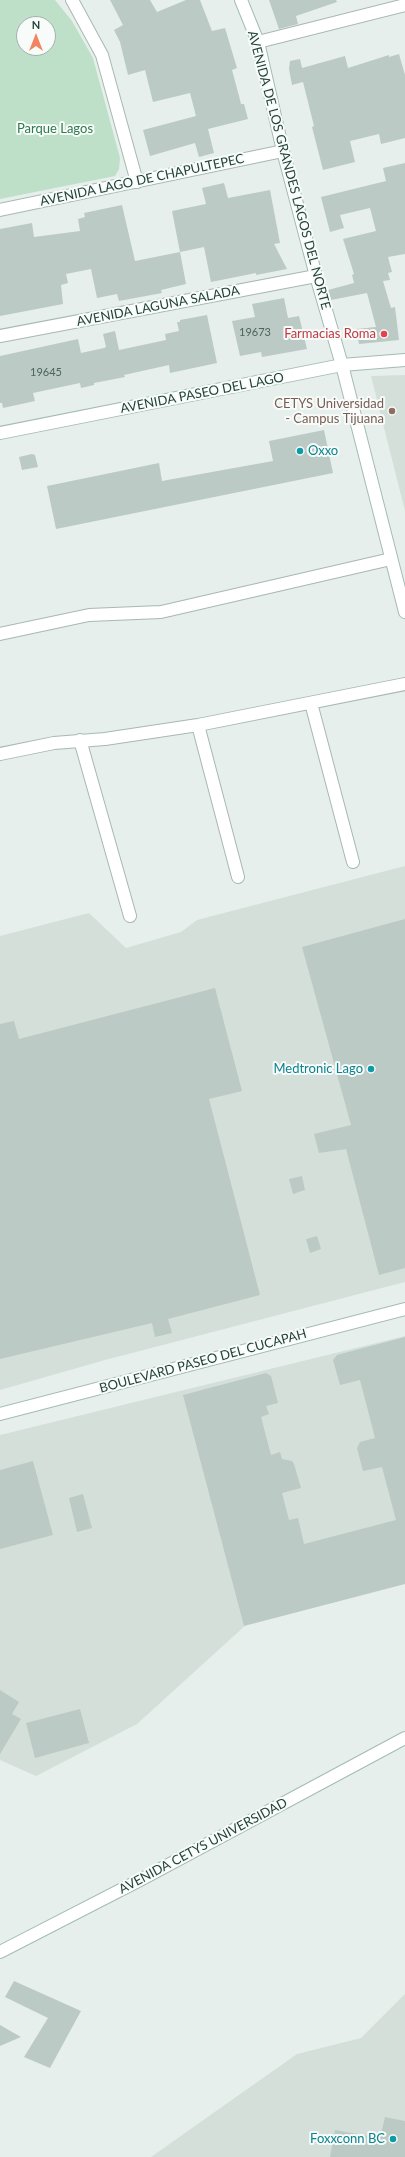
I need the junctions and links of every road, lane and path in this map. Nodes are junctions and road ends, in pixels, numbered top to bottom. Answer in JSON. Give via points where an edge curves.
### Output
{"nodes":[{"id":1,"x":72,"y":0,"type":"edge"},
{"id":2,"x":241,"y":0,"type":"edge"},
{"id":3,"x":405,"y":5,"type":"edge"},
{"id":4,"x":258,"y":42,"type":"junction"},
{"id":5,"x":283,"y":151,"type":"junction"},
{"id":6,"x":137,"y":182,"type":"junction"},
{"id":7,"x":0,"y":210,"type":"edge"},
{"id":8,"x":316,"y":276,"type":"junction"},
{"id":9,"x":0,"y":336,"type":"edge"},
{"id":10,"x":405,"y":360,"type":"edge"},
{"id":11,"x":342,"y":365,"type":"junction"},
{"id":12,"x":0,"y":433,"type":"edge"},
{"id":13,"x":391,"y":559,"type":"junction"},
{"id":14,"x":405,"y":612,"type":"edge"},
{"id":15,"x":0,"y":634,"type":"edge"},
{"id":16,"x":405,"y":684,"type":"edge"},
{"id":17,"x":311,"y":703,"type":"junction"},
{"id":18,"x":198,"y":725,"type":"junction"},
{"id":19,"x":80,"y":740,"type":"junction"},
{"id":20,"x":0,"y":754,"type":"edge"},
{"id":21,"x":353,"y":862,"type":"dead end"},
{"id":22,"x":238,"y":877,"type":"dead end"},
{"id":23,"x":130,"y":916,"type":"dead end"},
{"id":24,"x":405,"y":1309,"type":"edge"},
{"id":25,"x":0,"y":1414,"type":"edge"},
{"id":26,"x":405,"y":1738,"type":"edge"},
{"id":27,"x":0,"y":1952,"type":"edge"}],
"edges":[{"from":1,"to":6,"type":"street","via":[[102,55]]},
{"from":2,"to":4,"type":"street","name":"AVENIDA DE LOS GRANDES LAGOS DEL NORTE"},
{"from":3,"to":4,"type":"street"},
{"from":4,"to":5,"type":"street","name":"AVENIDA DE LOS GRANDES LAGOS DEL NORTE"},
{"from":5,"to":6,"type":"street","name":"AVENIDA LAGO DE CHAPULTEPEC"},
{"from":5,"to":8,"type":"street","name":"AVENIDA DE LOS GRANDES LAGOS DEL NORTE"},
{"from":6,"to":7,"type":"street","name":"AVENIDA LAGO DE CHAPULTEPEC"},
{"from":8,"to":9,"type":"street","name":"AVENIDA LAGUNA SALADA"},
{"from":8,"to":11,"type":"street","name":"AVENIDA DE LOS GRANDES LAGOS DEL NORTE"},
{"from":10,"to":11,"type":"street","name":"AVENIDA PASEO DEL LAGO"},
{"from":11,"to":12,"type":"street","name":"AVENIDA PASEO DEL LAGO"},
{"from":11,"to":13,"type":"street"},
{"from":13,"to":14,"type":"street"},
{"from":13,"to":15,"type":"street","via":[[161,612],[89,615]]},
{"from":16,"to":17,"type":"street"},
{"from":17,"to":18,"type":"street"},
{"from":17,"to":21,"type":"street"},
{"from":18,"to":19,"type":"street","via":[[105,739]]},
{"from":18,"to":22,"type":"street"},
{"from":19,"to":20,"type":"street"},
{"from":19,"to":23,"type":"street"},
{"from":24,"to":25,"type":"street","name":"BOULEVARD PASEO DEL CUCAPAH"},
{"from":26,"to":27,"type":"street","name":"AVENIDA CETYS UNIVERSIDAD","via":[[142,1880]]}]}
